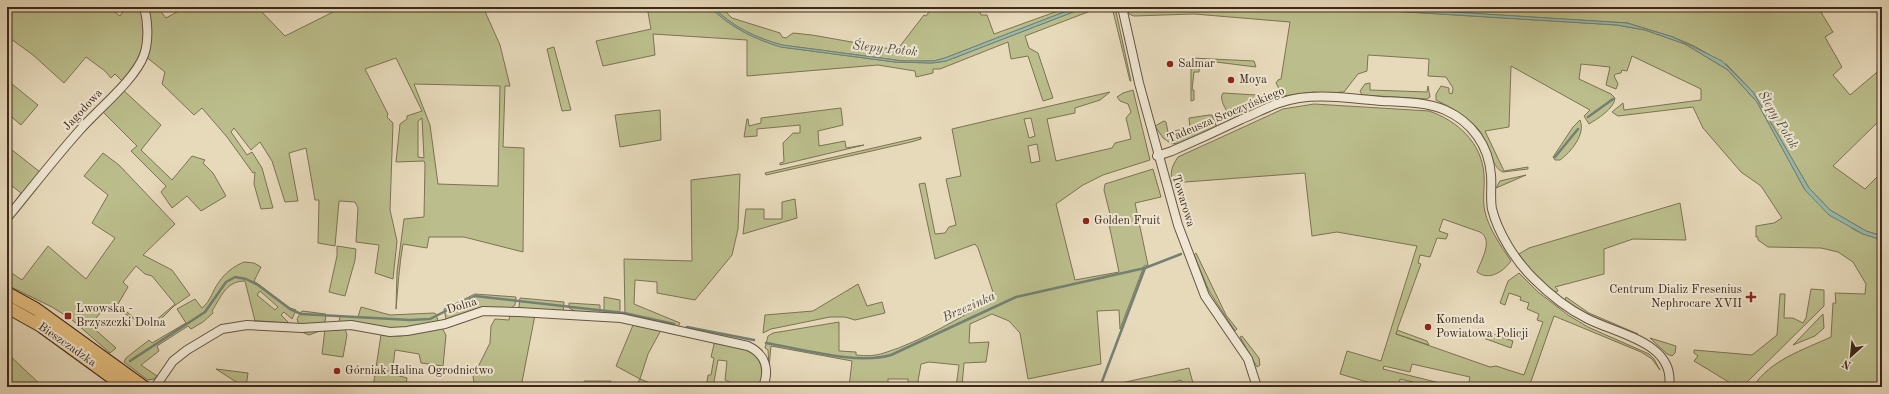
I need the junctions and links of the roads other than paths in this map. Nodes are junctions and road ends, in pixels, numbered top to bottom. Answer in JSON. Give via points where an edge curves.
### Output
{"nodes":[{"id":1,"x":144,"y":7,"type":"edge"},
{"id":2,"x":1122,"y":7,"type":"edge"},
{"id":3,"x":1158,"y":156,"type":"junction"},
{"id":4,"x":7,"y":218,"type":"edge"},
{"id":5,"x":7,"y":293,"type":"edge"},
{"id":6,"x":7,"y":307,"type":"edge"},
{"id":7,"x":125,"y":387,"type":"edge"},
{"id":8,"x":144,"y":387,"type":"edge"},
{"id":9,"x":155,"y":387,"type":"edge"},
{"id":10,"x":763,"y":387,"type":"edge"},
{"id":11,"x":1257,"y":387,"type":"edge"},
{"id":12,"x":1669,"y":387,"type":"edge"}],
"edges":[{"from":1,"to":4,"type":"street","name":"Jagodowa","via":[[147,38],[144,55],[137,68],[78,131]]},
{"from":2,"to":3,"type":"street","name":"Towarowa","via":[[1138,83]]},
{"from":3,"to":11,"type":"street","name":"Towarowa","via":[[1192,265],[1211,305],[1248,359]]},
{"from":3,"to":12,"type":"street","name":"Tadeusza Sroczyńskiego","via":[[1276,104],[1296,98],[1320,96],[1427,104],[1445,110],[1465,122],[1482,144],[1490,167],[1494,215],[1526,270],[1566,306],[1590,320],[1650,346],[1660,354],[1667,367]]},
{"from":5,"to":8,"type":"main road","name":"Bieszczadzka","via":[[36,309]]},
{"from":6,"to":7,"type":"main road","name":"Bieszczadzka","via":[[41,326]]},
{"from":9,"to":10,"type":"street","name":"Dolna","via":[[167,368],[180,355],[222,329],[247,325],[302,328],[342,325],[390,332],[407,331],[445,324],[476,313],[498,311],[622,318],[748,346],[757,350],[765,362]]}]}
